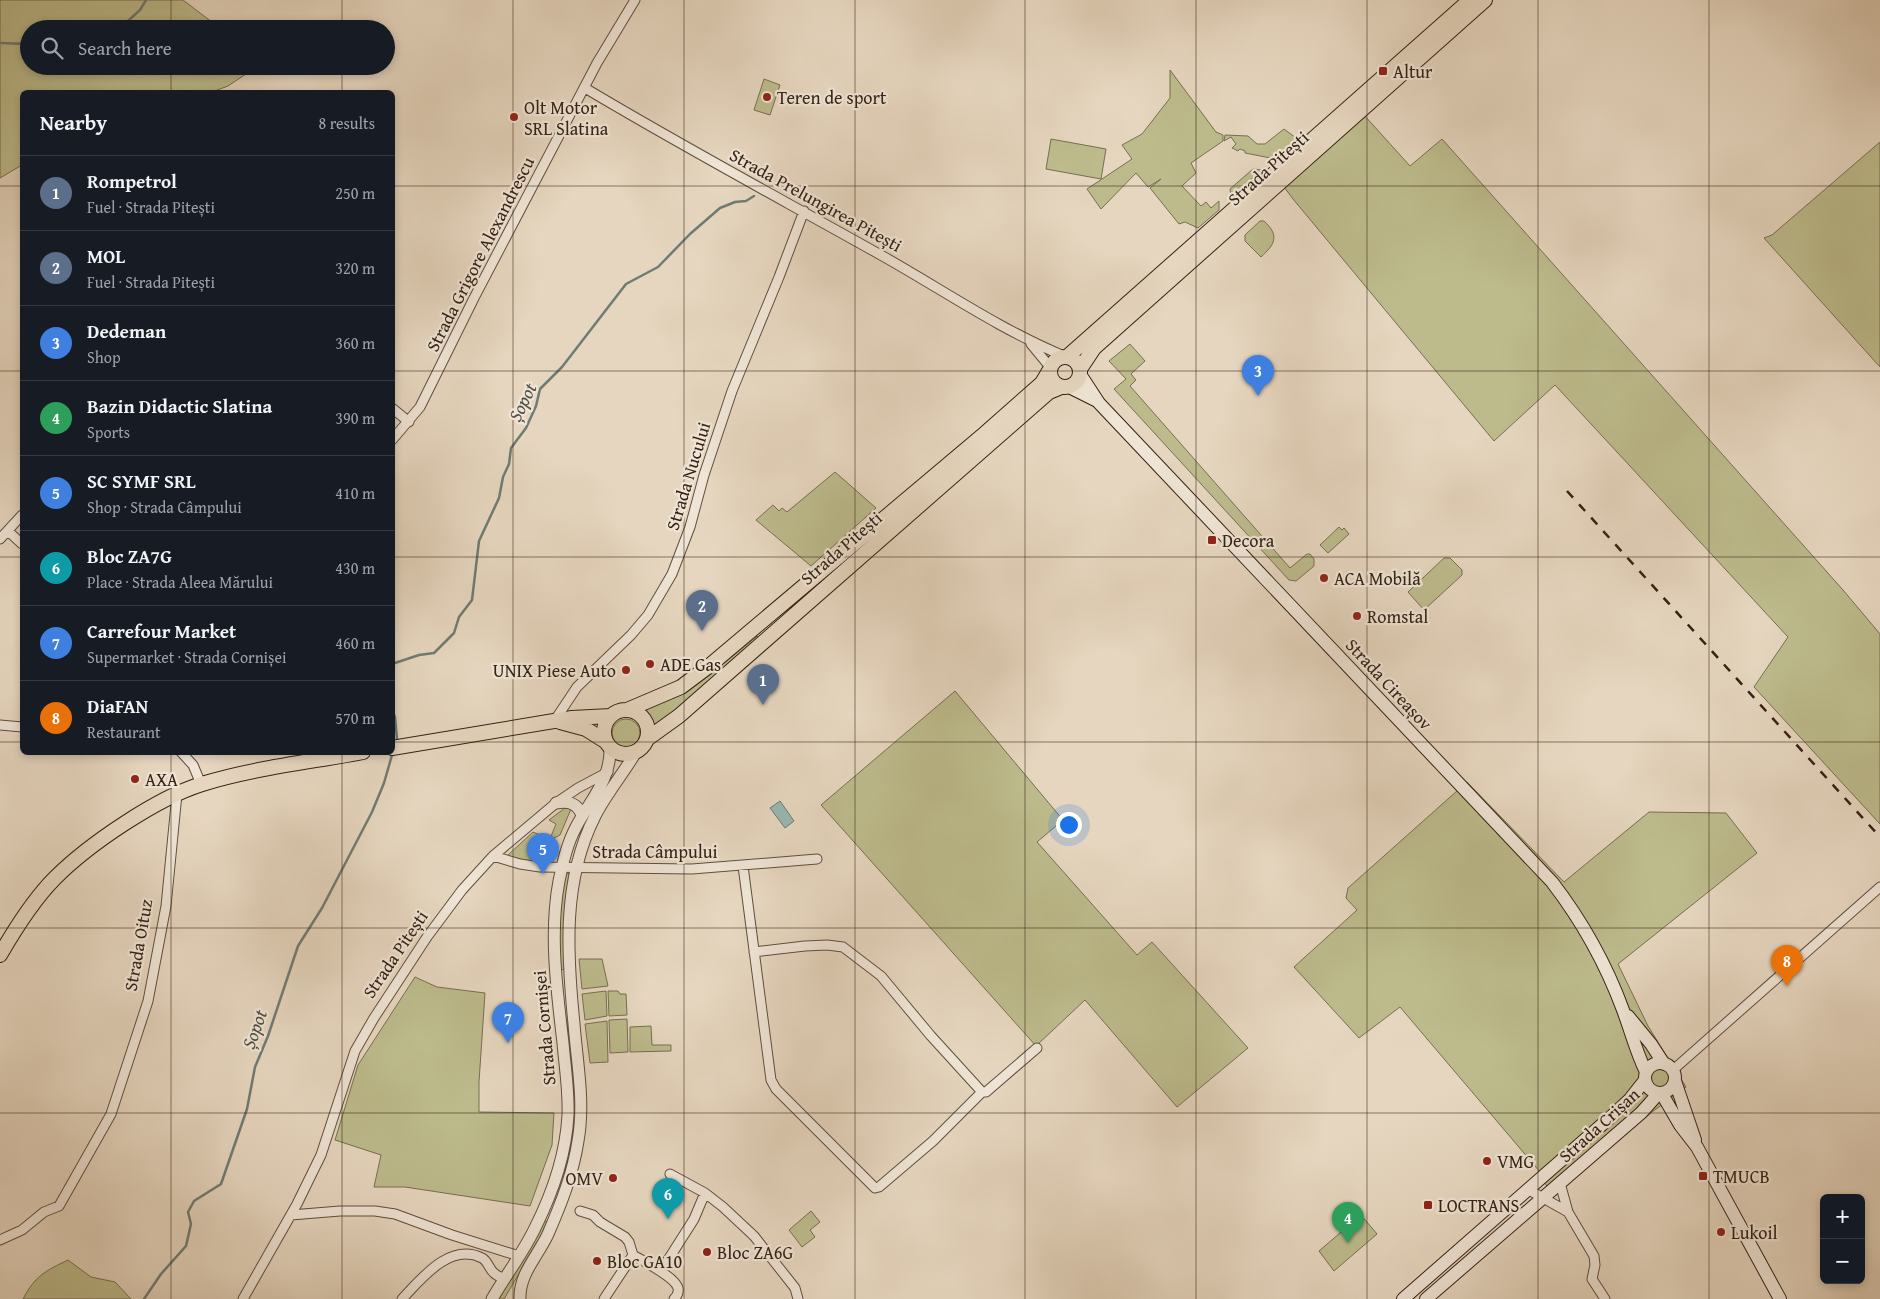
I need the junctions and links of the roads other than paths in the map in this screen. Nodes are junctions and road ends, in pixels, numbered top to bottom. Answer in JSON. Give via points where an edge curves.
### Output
{"nodes":[{"id":1,"x":635,"y":0,"type":"edge"},
{"id":2,"x":1470,"y":0,"type":"edge"},
{"id":3,"x":1486,"y":0,"type":"edge"},
{"id":4,"x":585,"y":88,"type":"junction"},
{"id":5,"x":804,"y":211,"type":"junction"},
{"id":6,"x":1030,"y":341,"type":"junction"},
{"id":7,"x":1066,"y":356,"type":"junction"},
{"id":8,"x":1050,"y":369,"type":"junction"},
{"id":9,"x":1080,"y":371,"type":"junction"},
{"id":10,"x":1065,"y":387,"type":"junction"},
{"id":11,"x":1100,"y":402,"type":"junction"},
{"id":12,"x":395,"y":410,"type":"edge"},
{"id":13,"x":409,"y":422,"type":"junction"},
{"id":14,"x":395,"y":437,"type":"edge"},
{"id":15,"x":902,"y":512,"type":"junction"},
{"id":16,"x":20,"y":517,"type":"edge"},
{"id":17,"x":8,"y":531,"type":"junction"},
{"id":18,"x":0,"y":539,"type":"edge"},
{"id":19,"x":20,"y":542,"type":"edge"},
{"id":20,"x":627,"y":710,"type":"junction"},
{"id":21,"x":611,"y":716,"type":"junction"},
{"id":22,"x":555,"y":720,"type":"junction"},
{"id":23,"x":0,"y":725,"type":"edge"},
{"id":24,"x":20,"y":727,"type":"edge"},
{"id":25,"x":647,"y":739,"type":"junction"},
{"id":26,"x":608,"y":744,"type":"junction"},
{"id":27,"x":395,"y":747,"type":"edge"},
{"id":28,"x":636,"y":752,"type":"junction"},
{"id":29,"x":184,"y":755,"type":"edge"},
{"id":30,"x":346,"y":755,"type":"edge"},
{"id":31,"x":608,"y":772,"type":"junction"},
{"id":32,"x":201,"y":784,"type":"junction"},
{"id":33,"x":177,"y":794,"type":"junction"},
{"id":34,"x":556,"y":803,"type":"junction"},
{"id":35,"x":582,"y":816,"type":"junction"},
{"id":36,"x":493,"y":856,"type":"junction"},
{"id":37,"x":817,"y":859,"type":"dead end"},
{"id":38,"x":743,"y":866,"type":"junction"},
{"id":39,"x":562,"y":868,"type":"junction"},
{"id":40,"x":577,"y":868,"type":"junction"},
{"id":41,"x":1880,"y":887,"type":"edge"},
{"id":42,"x":754,"y":952,"type":"junction"},
{"id":43,"x":0,"y":955,"type":"edge"},
{"id":44,"x":1623,"y":1010,"type":"junction"},
{"id":45,"x":1037,"y":1048,"type":"dead end"},
{"id":46,"x":1671,"y":1072,"type":"junction"},
{"id":47,"x":1645,"y":1076,"type":"junction"},
{"id":48,"x":982,"y":1092,"type":"junction"},
{"id":49,"x":1660,"y":1094,"type":"junction"},
{"id":50,"x":1698,"y":1147,"type":"junction"},
{"id":51,"x":560,"y":1160,"type":"junction"},
{"id":52,"x":573,"y":1164,"type":"junction"},
{"id":53,"x":670,"y":1174,"type":"dead end"},
{"id":54,"x":1560,"y":1183,"type":"junction"},
{"id":55,"x":1529,"y":1190,"type":"junction"},
{"id":56,"x":705,"y":1193,"type":"junction"},
{"id":57,"x":1541,"y":1198,"type":"junction"},
{"id":58,"x":580,"y":1211,"type":"dead end"},
{"id":59,"x":542,"y":1212,"type":"junction"},
{"id":60,"x":1568,"y":1212,"type":"junction"},
{"id":61,"x":291,"y":1215,"type":"junction"},
{"id":62,"x":555,"y":1218,"type":"junction"},
{"id":63,"x":0,"y":1240,"type":"edge"},
{"id":64,"x":633,"y":1255,"type":"junction"},
{"id":65,"x":519,"y":1256,"type":"junction"},
{"id":66,"x":661,"y":1271,"type":"junction"},
{"id":67,"x":504,"y":1279,"type":"junction"},
{"id":68,"x":243,"y":1299,"type":"edge"},
{"id":69,"x":402,"y":1299,"type":"edge"},
{"id":70,"x":492,"y":1299,"type":"edge"},
{"id":71,"x":520,"y":1299,"type":"edge"},
{"id":72,"x":604,"y":1299,"type":"edge"},
{"id":73,"x":674,"y":1299,"type":"edge"},
{"id":74,"x":798,"y":1299,"type":"edge"},
{"id":75,"x":1403,"y":1299,"type":"edge"},
{"id":76,"x":1426,"y":1299,"type":"edge"},
{"id":77,"x":1605,"y":1299,"type":"edge"},
{"id":78,"x":1780,"y":1299,"type":"edge"}],
"edges":[{"from":1,"to":4,"type":"street","name":"Strada Grigore Alexandrescu"},
{"from":2,"to":7,"type":"main road","name":"Strada Pitești"},
{"from":3,"to":9,"type":"main road","name":"Strada Pitești","via":[[1094,348]]},
{"from":4,"to":5,"type":"street","name":"Strada Prelungirea Pitești"},
{"from":4,"to":13,"type":"street","name":"Strada Grigore Alexandrescu","via":[[420,407]]},
{"from":5,"to":6,"type":"street","name":"Strada Prelungirea Pitești"},
{"from":5,"to":22,"type":"street","name":"Strada Nucului","via":[[732,391],[672,574],[648,615],[578,687]]},
{"from":6,"to":7,"type":"street","name":"Strada Prelungirea Pitești"},
{"from":6,"to":8,"type":"street","name":"Strada Prelungirea Pitești"},
{"from":7,"to":8,"type":"main road","name":"Strada Pitești","via":[[1056,359]]},
{"from":7,"to":9,"type":"main road","via":[[1078,363]]},
{"from":8,"to":10,"type":"main road","via":[[1052,381]]},
{"from":8,"to":15,"type":"main road","name":"Strada Pitești","via":[[1042,383]]},
{"from":9,"to":10,"type":"main road","name":"Strada Pitești","via":[[1075,383]]},
{"from":9,"to":11,"type":"main road","name":"Strada Cireașov"},
{"from":10,"to":11,"type":"main road","name":"Strada Cireașov"},
{"from":10,"to":15,"type":"main road","name":"Strada Pitești","via":[[1049,392]]},
{"from":11,"to":44,"type":"main road","name":"Strada Cireașov","via":[[1552,882],[1590,937]]},
{"from":12,"to":13,"type":"street"},
{"from":13,"to":14,"type":"street","name":"Strada Grigore Alexandrescu"},
{"from":15,"to":20,"type":"main road","name":"Strada Pitești","via":[[692,679]]},
{"from":15,"to":25,"type":"main road","name":"Strada Pitești","via":[[679,716]]},
{"from":16,"to":17,"type":"street"},
{"from":17,"to":18,"type":"street"},
{"from":17,"to":19,"type":"street"},
{"from":20,"to":21,"type":"main road"},
{"from":20,"to":25,"type":"main road","via":[[643,718]]},
{"from":21,"to":22,"type":"main road"},
{"from":21,"to":26,"type":"main road","via":[[604,726]]},
{"from":22,"to":26,"type":"main road","via":[[586,729]]},
{"from":22,"to":27,"type":"main road"},
{"from":23,"to":24,"type":"street"},
{"from":25,"to":28,"type":"main road"},
{"from":26,"to":28,"type":"main road","via":[[621,754]]},
{"from":26,"to":31,"type":"street","name":"Strada Cornișei","via":[[611,758]]},
{"from":28,"to":40,"type":"street","name":"Strada Cornișei","via":[[595,816]]},
{"from":29,"to":32,"type":"street","via":[[193,765]]},
{"from":30,"to":32,"type":"main road","via":[[248,772]]},
{"from":31,"to":34,"type":"street","name":"Strada Pitești"},
{"from":31,"to":35,"type":"street","name":"Strada Cornișei"},
{"from":32,"to":33,"type":"main road"},
{"from":33,"to":43,"type":"main road","via":[[136,816],[55,878],[18,925]]},
{"from":33,"to":63,"type":"street","name":"Strada Oituz","via":[[166,906],[148,1001],[111,1114],[59,1206]]},
{"from":34,"to":35,"type":"street","via":[[571,802]]},
{"from":34,"to":36,"type":"street","name":"Strada Pitești"},
{"from":35,"to":39,"type":"street","name":"Strada Cornișei","via":[[569,842]]},
{"from":36,"to":39,"type":"street","name":"Strada Câmpului","via":[[520,864]]},
{"from":36,"to":61,"type":"street","name":"Strada Pitești","via":[[433,929],[355,1052],[321,1155]]},
{"from":37,"to":38,"type":"street","name":"Strada Câmpului"},
{"from":38,"to":40,"type":"street","name":"Strada Câmpului"},
{"from":38,"to":42,"type":"street"},
{"from":39,"to":40,"type":"street","name":"Strada Câmpului"},
{"from":39,"to":51,"type":"street","name":"Strada Cornișei","via":[[554,936],[568,1114]]},
{"from":40,"to":52,"type":"street","name":"Strada Cornișei","via":[[568,932],[581,1108]]},
{"from":41,"to":46,"type":"street"},
{"from":42,"to":48,"type":"street","via":[[805,946],[843,947],[881,976]]},
{"from":42,"to":48,"type":"street","via":[[771,1080],[776,1089],[875,1188],[933,1141]]},
{"from":44,"to":46,"type":"main road","name":"Strada Cireașov"},
{"from":44,"to":47,"type":"main road","name":"Strada Cireașov"},
{"from":45,"to":48,"type":"street"},
{"from":46,"to":47,"type":"main road","via":[[1654,1064]]},
{"from":46,"to":49,"type":"main road","via":[[1671,1090]]},
{"from":46,"to":50,"type":"main road","name":"Strada Cireașov"},
{"from":47,"to":49,"type":"main road","via":[[1649,1089]]},
{"from":47,"to":55,"type":"main road","name":"Strada Crișan","via":[[1630,1100]]},
{"from":49,"to":50,"type":"main road","name":"Strada Cireașov"},
{"from":49,"to":54,"type":"main road","name":"Strada Crișan"},
{"from":50,"to":78,"type":"main road","name":"Strada Cireașov"},
{"from":51,"to":52,"type":"street"},
{"from":51,"to":59,"type":"street","name":"Strada Cornișei"},
{"from":52,"to":62,"type":"street","name":"Strada Cornișei"},
{"from":53,"to":56,"type":"street"},
{"from":54,"to":57,"type":"main road","name":"Strada Crișan"},
{"from":54,"to":60,"type":"street"},
{"from":55,"to":57,"type":"street"},
{"from":55,"to":75,"type":"main road","name":"Strada Crișan"},
{"from":56,"to":66,"type":"street","via":[[694,1219]]},
{"from":56,"to":74,"type":"street","via":[[754,1236],[795,1288]]},
{"from":57,"to":60,"type":"street"},
{"from":57,"to":76,"type":"main road","name":"Strada Crișan"},
{"from":58,"to":64,"type":"street","via":[[593,1215],[625,1237]]},
{"from":59,"to":62,"type":"street"},
{"from":59,"to":65,"type":"street","name":"Strada Cornișei"},
{"from":60,"to":77,"type":"street","via":[[1594,1256],[1596,1265],[1592,1279]]},
{"from":61,"to":65,"type":"street","via":[[340,1211],[394,1214]]},
{"from":61,"to":68,"type":"street","name":"Strada Pitești"},
{"from":62,"to":71,"type":"street","name":"Strada Cornișei","via":[[520,1283]]},
{"from":64,"to":66,"type":"street"},
{"from":64,"to":72,"type":"street"},
{"from":65,"to":67,"type":"street","name":"Strada Cornișei"},
{"from":66,"to":73,"type":"street","via":[[677,1285]]},
{"from":67,"to":69,"type":"street","via":[[493,1273],[485,1259],[463,1253],[442,1262]]},
{"from":67,"to":70,"type":"street","name":"Strada Cornișei"}]}
